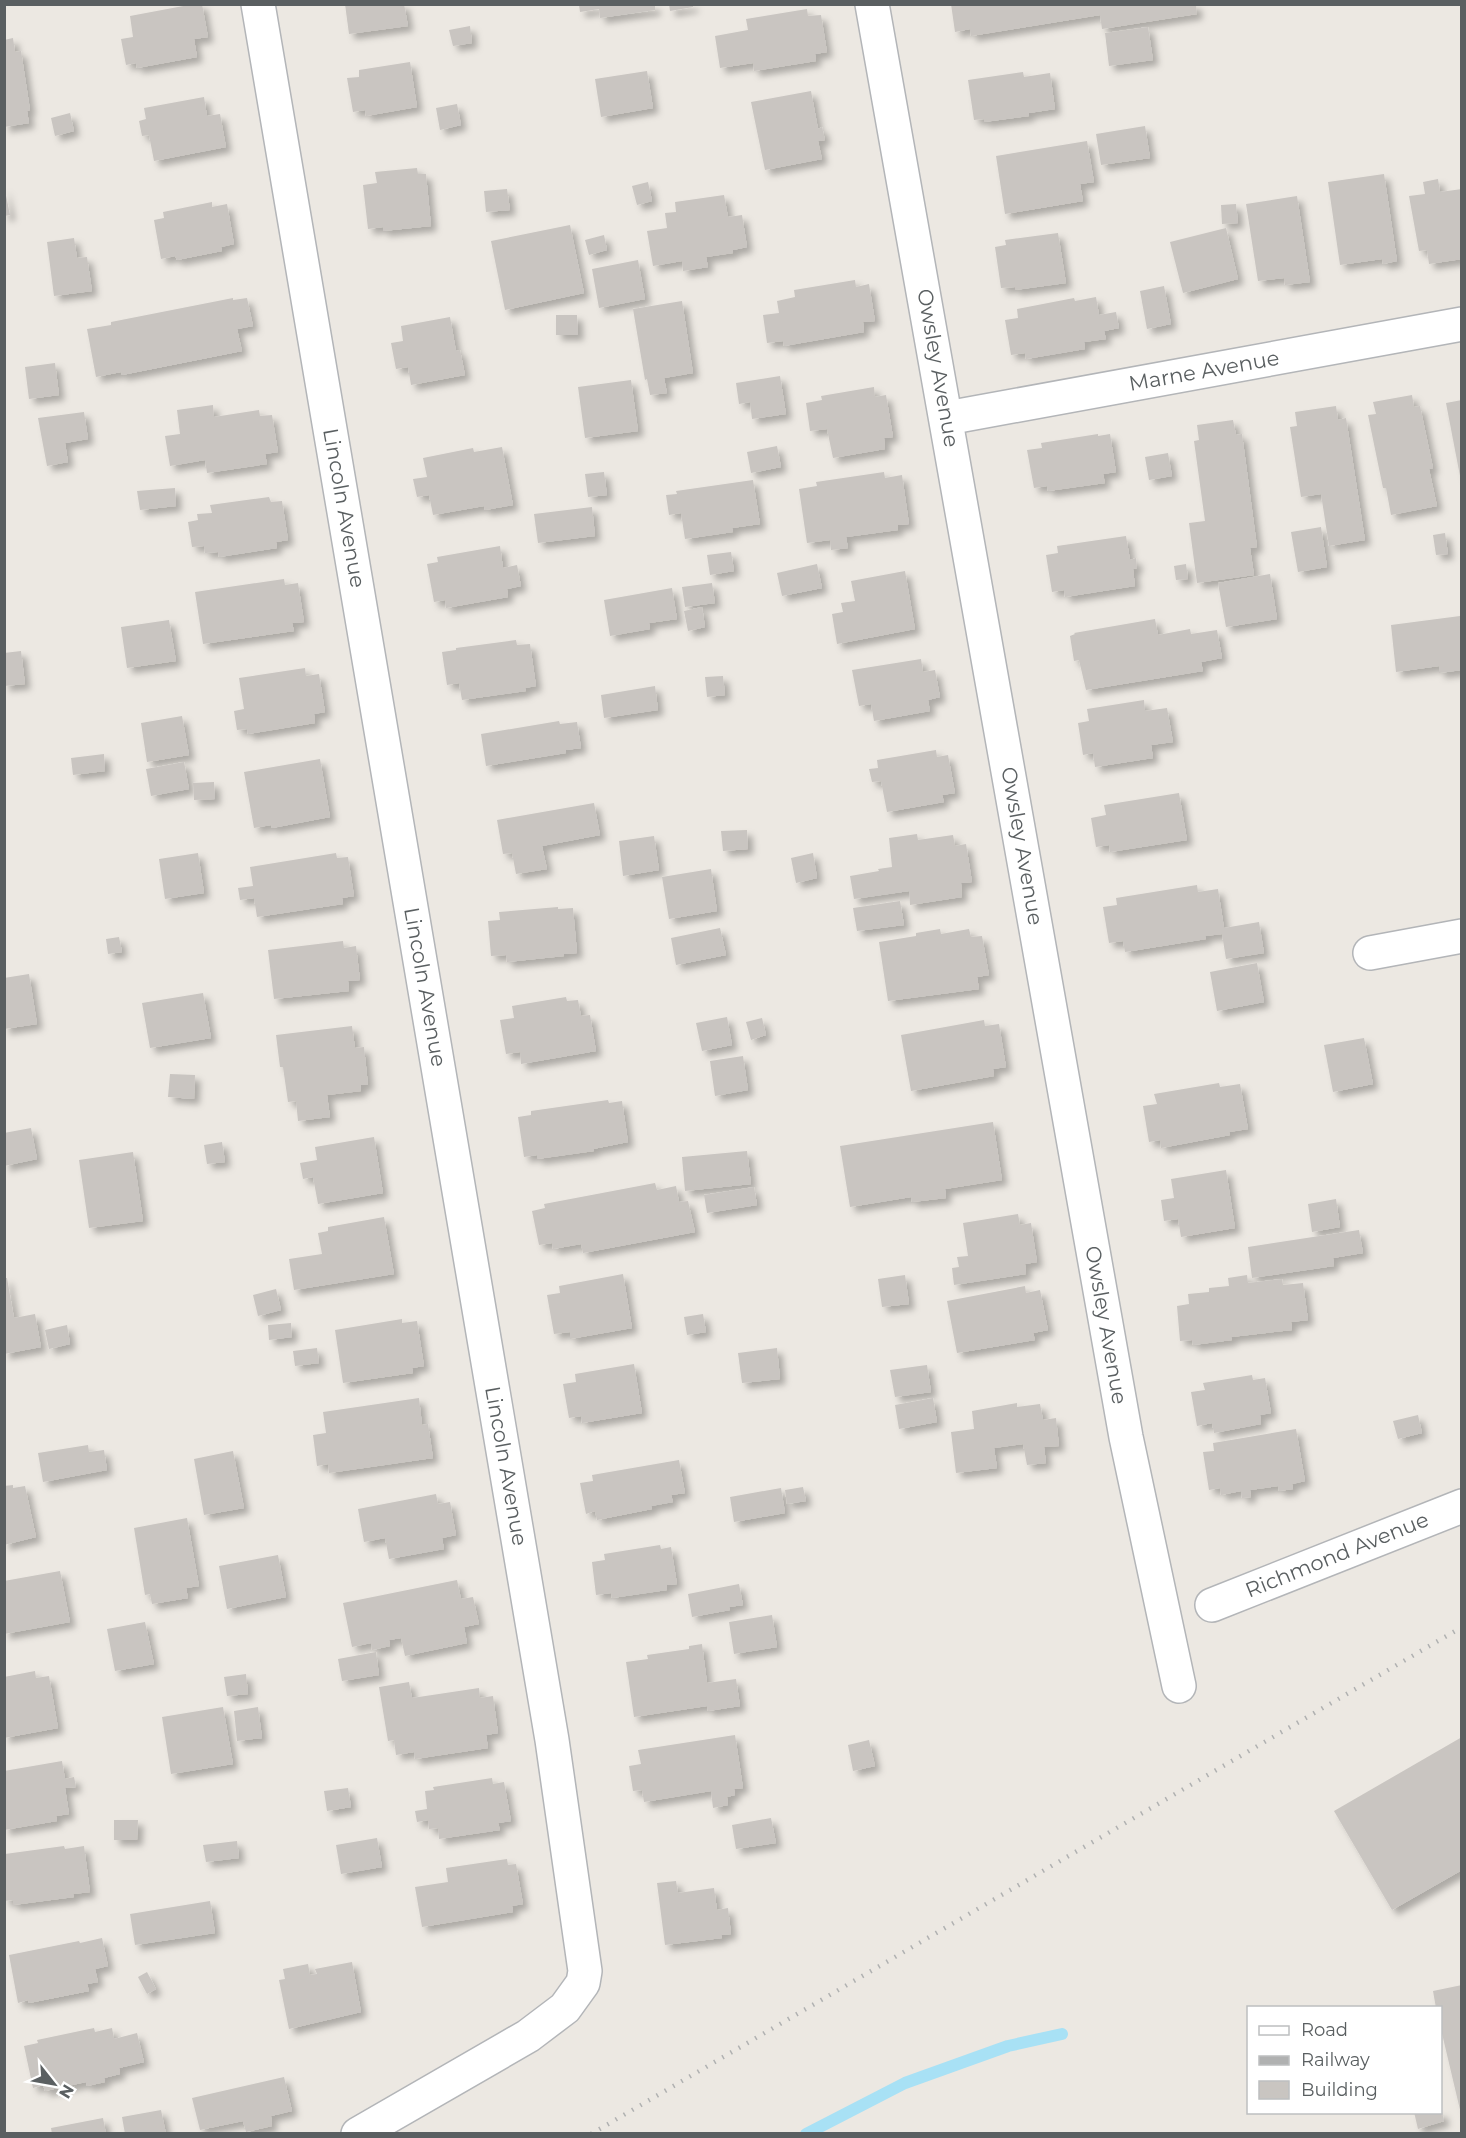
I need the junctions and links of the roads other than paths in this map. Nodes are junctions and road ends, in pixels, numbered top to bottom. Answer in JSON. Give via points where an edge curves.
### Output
{"nodes":[{"id":1,"x":258,"y":4,"type":"edge"},
{"id":2,"x":872,"y":4,"type":"edge"},
{"id":3,"x":1461,"y":324,"type":"edge"},
{"id":4,"x":947,"y":418,"type":"junction"},
{"id":5,"x":1461,"y":936,"type":"edge"},
{"id":6,"x":1370,"y":953,"type":"dead end"},
{"id":7,"x":1461,"y":1506,"type":"edge"},
{"id":8,"x":1212,"y":1605,"type":"dead end"},
{"id":9,"x":1179,"y":1686,"type":"dead end"},
{"id":10,"x":358,"y":2133,"type":"edge"}],
"edges":[{"from":1,"to":10,"type":"street","name":"Lincoln Avenue","via":[[552,1740],[585,1971],[582,1983],[565,2008],[528,2036]]},
{"from":2,"to":4,"type":"street","name":"Owsley Avenue"},
{"from":3,"to":4,"type":"street","name":"Marne Avenue"},
{"from":4,"to":9,"type":"street","name":"Owsley Avenue","via":[[1126,1437]]},
{"from":5,"to":6,"type":"street"},
{"from":7,"to":8,"type":"street","name":"Richmond Avenue"}]}
